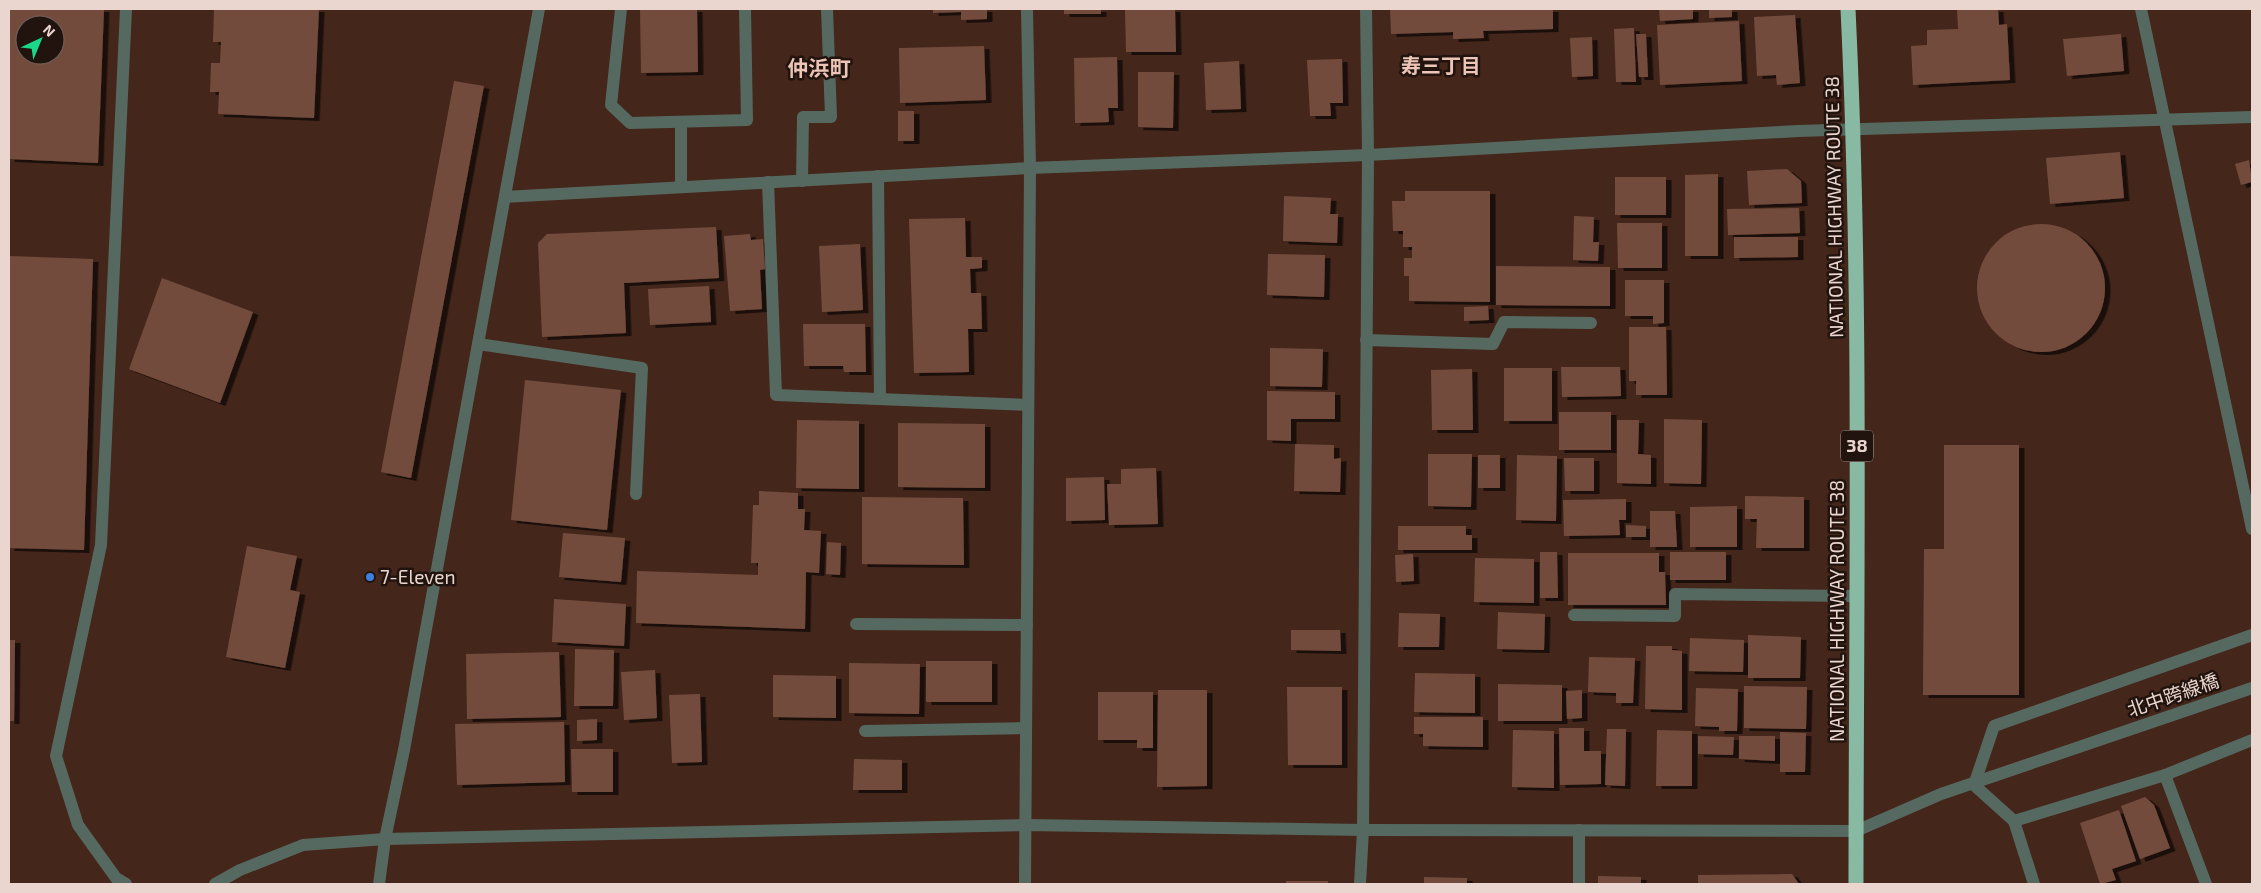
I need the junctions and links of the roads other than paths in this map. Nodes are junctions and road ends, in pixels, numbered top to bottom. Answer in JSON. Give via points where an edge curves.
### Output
{"nodes":[{"id":1,"x":126,"y":9,"type":"edge"},
{"id":2,"x":539,"y":9,"type":"edge"},
{"id":3,"x":621,"y":9,"type":"edge"},
{"id":4,"x":745,"y":9,"type":"edge"},
{"id":5,"x":827,"y":9,"type":"edge"},
{"id":6,"x":1027,"y":9,"type":"edge"},
{"id":7,"x":1366,"y":9,"type":"edge"},
{"id":8,"x":1848,"y":9,"type":"edge"},
{"id":9,"x":2141,"y":9,"type":"edge"},
{"id":10,"x":2252,"y":117,"type":"edge"},
{"id":11,"x":2164,"y":120,"type":"junction"},
{"id":12,"x":682,"y":122,"type":"junction"},
{"id":13,"x":1854,"y":130,"type":"junction"},
{"id":14,"x":1368,"y":155,"type":"junction"},
{"id":15,"x":1030,"y":168,"type":"junction"},
{"id":16,"x":878,"y":176,"type":"junction"},
{"id":17,"x":802,"y":181,"type":"junction"},
{"id":18,"x":768,"y":182,"type":"junction"},
{"id":19,"x":681,"y":187,"type":"junction"},
{"id":20,"x":505,"y":197,"type":"junction"},
{"id":21,"x":1591,"y":323,"type":"dead end"},
{"id":22,"x":1366,"y":340,"type":"junction"},
{"id":23,"x":478,"y":344,"type":"junction"},
{"id":24,"x":880,"y":399,"type":"junction"},
{"id":25,"x":1028,"y":405,"type":"junction"},
{"id":26,"x":636,"y":494,"type":"dead end"},
{"id":27,"x":2252,"y":529,"type":"edge"},
{"id":28,"x":1857,"y":596,"type":"junction"},
{"id":29,"x":1574,"y":615,"type":"dead end"},
{"id":30,"x":856,"y":624,"type":"dead end"},
{"id":31,"x":1027,"y":625,"type":"junction"},
{"id":32,"x":2252,"y":634,"type":"edge"},
{"id":33,"x":2252,"y":688,"type":"edge"},
{"id":34,"x":1026,"y":728,"type":"junction"},
{"id":35,"x":865,"y":731,"type":"dead end"},
{"id":36,"x":2252,"y":740,"type":"edge"},
{"id":37,"x":2165,"y":775,"type":"junction"},
{"id":38,"x":1974,"y":784,"type":"junction"},
{"id":39,"x":2014,"y":821,"type":"junction"},
{"id":40,"x":1026,"y":825,"type":"junction"},
{"id":41,"x":1363,"y":830,"type":"junction"},
{"id":42,"x":1579,"y":830,"type":"junction"},
{"id":43,"x":1856,"y":831,"type":"junction"},
{"id":44,"x":385,"y":839,"type":"junction"},
{"id":45,"x":126,"y":884,"type":"edge"},
{"id":46,"x":215,"y":884,"type":"edge"},
{"id":47,"x":379,"y":884,"type":"edge"},
{"id":48,"x":1025,"y":884,"type":"edge"},
{"id":49,"x":1360,"y":884,"type":"edge"},
{"id":50,"x":1579,"y":884,"type":"edge"},
{"id":51,"x":1856,"y":884,"type":"edge"},
{"id":52,"x":2034,"y":884,"type":"edge"},
{"id":53,"x":2206,"y":884,"type":"edge"}],
"edges":[{"from":1,"to":45,"type":"street","via":[[101,545],[56,756],[78,825],[116,878]]},
{"from":2,"to":20,"type":"street"},
{"from":3,"to":12,"type":"street","via":[[611,105],[630,123]]},
{"from":4,"to":12,"type":"street","via":[[747,120]]},
{"from":5,"to":17,"type":"street","via":[[831,117],[803,117]]},
{"from":6,"to":15,"type":"street"},
{"from":7,"to":14,"type":"street"},
{"from":8,"to":13,"type":"highway","name":"NATIONAL HIGHWAY ROUTE 38","number":"38"},
{"from":9,"to":11,"type":"street"},
{"from":10,"to":11,"type":"street"},
{"from":11,"to":13,"type":"street"},
{"from":11,"to":27,"type":"street"},
{"from":12,"to":19,"type":"street"},
{"from":13,"to":14,"type":"street"},
{"from":13,"to":28,"type":"highway","name":"NATIONAL HIGHWAY ROUTE 38","number":"38"},
{"from":14,"to":15,"type":"street"},
{"from":14,"to":22,"type":"street"},
{"from":15,"to":16,"type":"street"},
{"from":15,"to":25,"type":"street"},
{"from":16,"to":17,"type":"street"},
{"from":16,"to":24,"type":"street"},
{"from":17,"to":18,"type":"street"},
{"from":18,"to":19,"type":"street"},
{"from":18,"to":24,"type":"street","via":[[776,395]]},
{"from":19,"to":20,"type":"street"},
{"from":20,"to":23,"type":"street"},
{"from":21,"to":22,"type":"street","via":[[1504,322],[1493,344]]},
{"from":22,"to":41,"type":"street"},
{"from":23,"to":26,"type":"street","via":[[642,368]]},
{"from":23,"to":44,"type":"street"},
{"from":24,"to":25,"type":"street"},
{"from":25,"to":31,"type":"street"},
{"from":28,"to":29,"type":"street","via":[[1675,594],[1675,616]]},
{"from":28,"to":43,"type":"highway","name":"NATIONAL HIGHWAY ROUTE 38","number":"38"},
{"from":30,"to":31,"type":"street"},
{"from":31,"to":34,"type":"street"},
{"from":32,"to":38,"type":"street","via":[[1994,726]]},
{"from":33,"to":38,"type":"street","name":"北中跨線橋"},
{"from":34,"to":35,"type":"street"},
{"from":34,"to":40,"type":"street"},
{"from":36,"to":37,"type":"street"},
{"from":37,"to":39,"type":"street"},
{"from":37,"to":53,"type":"street"},
{"from":38,"to":39,"type":"street"},
{"from":38,"to":43,"type":"street","name":"北中跨線橋","via":[[1941,794]]},
{"from":39,"to":52,"type":"street"},
{"from":40,"to":41,"type":"street"},
{"from":40,"to":44,"type":"street"},
{"from":40,"to":48,"type":"street"},
{"from":41,"to":42,"type":"street"},
{"from":41,"to":49,"type":"street"},
{"from":42,"to":43,"type":"street"},
{"from":42,"to":50,"type":"street"},
{"from":43,"to":51,"type":"highway","name":"NATIONAL HIGHWAY ROUTE 38","number":"38"},
{"from":44,"to":46,"type":"street","via":[[303,845],[240,870]]},
{"from":44,"to":47,"type":"street"}]}
